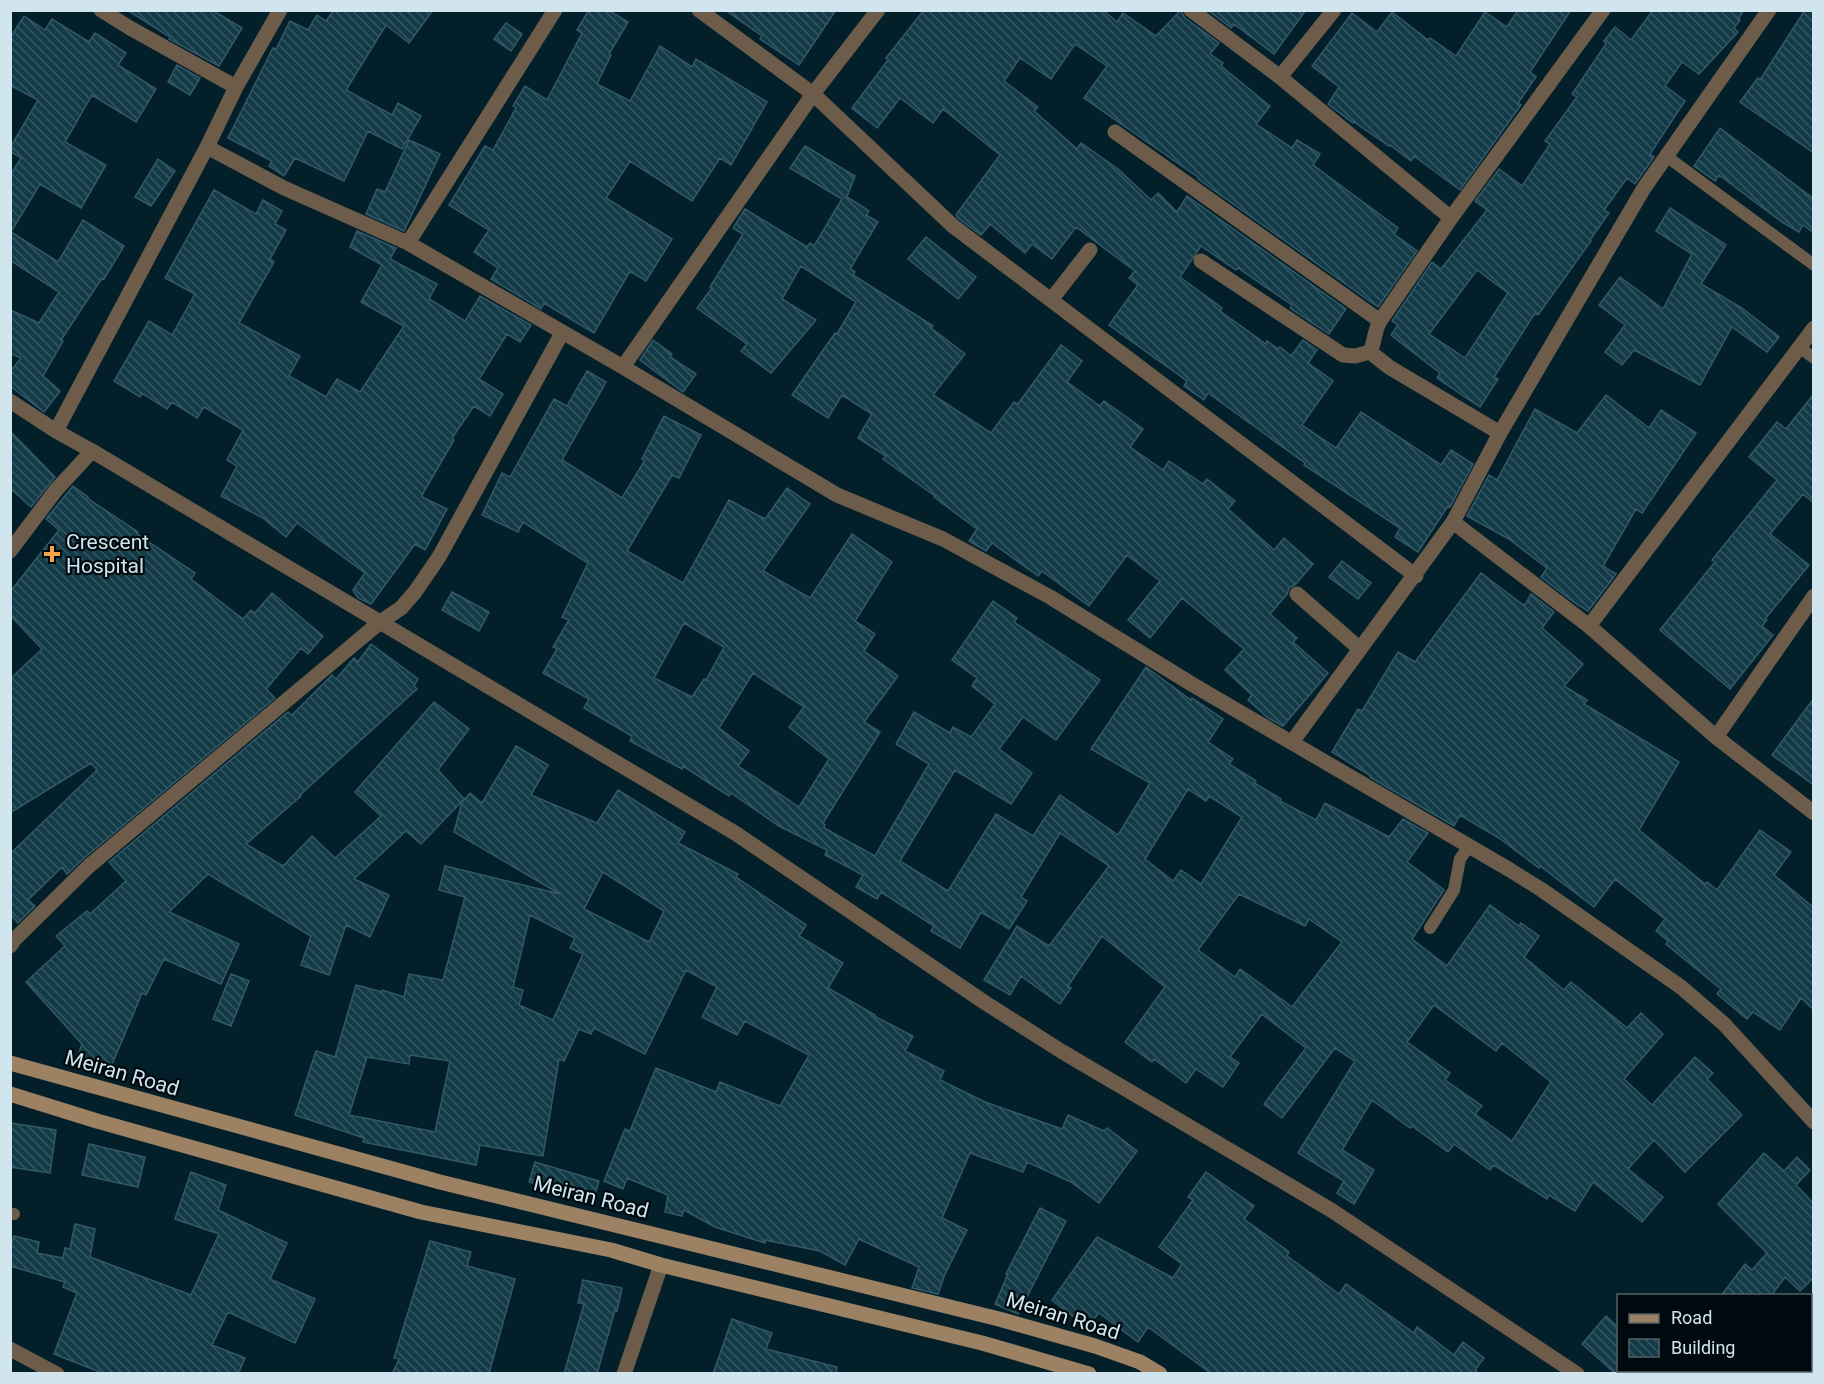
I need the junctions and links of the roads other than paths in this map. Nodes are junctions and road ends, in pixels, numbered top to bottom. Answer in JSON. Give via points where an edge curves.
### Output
{"nodes":[{"id":1,"x":101,"y":10,"type":"edge"},
{"id":2,"x":280,"y":10,"type":"edge"},
{"id":3,"x":555,"y":10,"type":"edge"},
{"id":4,"x":699,"y":10,"type":"edge"},
{"id":5,"x":878,"y":10,"type":"edge"},
{"id":6,"x":1191,"y":10,"type":"edge"},
{"id":7,"x":1334,"y":10,"type":"edge"},
{"id":8,"x":1603,"y":10,"type":"edge"},
{"id":9,"x":1769,"y":10,"type":"edge"},
{"id":10,"x":1280,"y":77,"type":"junction"},
{"id":11,"x":236,"y":87,"type":"junction"},
{"id":12,"x":813,"y":94,"type":"junction"},
{"id":13,"x":1115,"y":132,"type":"dead end"},
{"id":14,"x":207,"y":147,"type":"junction"},
{"id":15,"x":1666,"y":156,"type":"junction"},
{"id":16,"x":1451,"y":218,"type":"junction"},
{"id":17,"x":408,"y":243,"type":"junction"},
{"id":18,"x":1090,"y":250,"type":"dead end"},
{"id":19,"x":1200,"y":261,"type":"dead end"},
{"id":20,"x":1814,"y":265,"type":"edge"},
{"id":21,"x":1051,"y":300,"type":"junction"},
{"id":22,"x":1380,"y":321,"type":"junction"},
{"id":23,"x":1814,"y":328,"type":"edge"},
{"id":24,"x":562,"y":333,"type":"junction"},
{"id":25,"x":1799,"y":347,"type":"junction"},
{"id":26,"x":1370,"y":352,"type":"junction"},
{"id":27,"x":1814,"y":358,"type":"edge"},
{"id":28,"x":623,"y":367,"type":"junction"},
{"id":29,"x":10,"y":401,"type":"edge"},
{"id":30,"x":56,"y":431,"type":"junction"},
{"id":31,"x":1500,"y":433,"type":"junction"},
{"id":32,"x":92,"y":451,"type":"junction"},
{"id":33,"x":1453,"y":522,"type":"junction"},
{"id":34,"x":10,"y":551,"type":"edge"},
{"id":35,"x":1416,"y":576,"type":"junction"},
{"id":36,"x":1297,"y":594,"type":"dead end"},
{"id":37,"x":1814,"y":596,"type":"edge"},
{"id":38,"x":379,"y":623,"type":"junction"},
{"id":39,"x":1589,"y":626,"type":"junction"},
{"id":40,"x":1360,"y":649,"type":"junction"},
{"id":41,"x":1716,"y":737,"type":"junction"},
{"id":42,"x":1292,"y":742,"type":"junction"},
{"id":43,"x":1814,"y":813,"type":"edge"},
{"id":44,"x":1469,"y":846,"type":"junction"},
{"id":45,"x":1430,"y":928,"type":"dead end"},
{"id":46,"x":10,"y":946,"type":"edge"},
{"id":47,"x":10,"y":1063,"type":"edge"},
{"id":48,"x":10,"y":1094,"type":"edge"},
{"id":49,"x":1814,"y":1122,"type":"edge"},
{"id":50,"x":661,"y":1265,"type":"junction"},
{"id":51,"x":10,"y":1349,"type":"edge"},
{"id":52,"x":57,"y":1374,"type":"edge"},
{"id":53,"x":624,"y":1374,"type":"edge"},
{"id":54,"x":1089,"y":1374,"type":"edge"},
{"id":55,"x":1160,"y":1374,"type":"edge"},
{"id":56,"x":1577,"y":1374,"type":"edge"}],
"edges":[{"from":1,"to":11,"type":"street"},
{"from":2,"to":11,"type":"street"},
{"from":3,"to":17,"type":"street"},
{"from":4,"to":12,"type":"street"},
{"from":5,"to":12,"type":"street"},
{"from":6,"to":10,"type":"street"},
{"from":7,"to":10,"type":"street"},
{"from":8,"to":16,"type":"street"},
{"from":9,"to":15,"type":"street"},
{"from":10,"to":16,"type":"street"},
{"from":11,"to":14,"type":"street"},
{"from":12,"to":21,"type":"street","via":[[953,226]]},
{"from":12,"to":28,"type":"street"},
{"from":13,"to":22,"type":"street"},
{"from":14,"to":17,"type":"street","via":[[284,188]]},
{"from":14,"to":30,"type":"street"},
{"from":15,"to":20,"type":"lane"},
{"from":15,"to":31,"type":"street"},
{"from":16,"to":22,"type":"street"},
{"from":17,"to":24,"type":"street"},
{"from":18,"to":21,"type":"street"},
{"from":19,"to":26,"type":"street","via":[[1343,355]]},
{"from":21,"to":35,"type":"street"},
{"from":22,"to":26,"type":"street"},
{"from":23,"to":25,"type":"street"},
{"from":24,"to":28,"type":"street"},
{"from":24,"to":38,"type":"street","via":[[439,557],[416,592]]},
{"from":25,"to":27,"type":"lane"},
{"from":25,"to":39,"type":"street"},
{"from":26,"to":31,"type":"street"},
{"from":28,"to":42,"type":"street","via":[[837,495],[943,539],[1050,597]]},
{"from":29,"to":30,"type":"street"},
{"from":30,"to":32,"type":"street"},
{"from":31,"to":33,"type":"street"},
{"from":32,"to":34,"type":"street","via":[[56,490]]},
{"from":32,"to":38,"type":"street"},
{"from":33,"to":35,"type":"street"},
{"from":33,"to":39,"type":"street"},
{"from":35,"to":40,"type":"street"},
{"from":36,"to":40,"type":"street"},
{"from":37,"to":41,"type":"street"},
{"from":38,"to":46,"type":"street","via":[[89,866]]},
{"from":38,"to":56,"type":"street","via":[[735,833],[1061,1051],[1331,1210]]},
{"from":39,"to":41,"type":"street"},
{"from":40,"to":42,"type":"street"},
{"from":41,"to":43,"type":"street"},
{"from":42,"to":44,"type":"street"},
{"from":44,"to":45,"type":"lane","via":[[1460,859],[1454,890]]},
{"from":44,"to":49,"type":"street","via":[[1542,890],[1681,987],[1724,1024]]},
{"from":47,"to":55,"type":"main road","name":"Meiran Road","via":[[440,1182],[999,1319],[1095,1346],[1140,1362]]},
{"from":48,"to":50,"type":"main road","via":[[421,1212],[611,1250]]},
{"from":50,"to":53,"type":"street"},
{"from":50,"to":54,"type":"main road","via":[[982,1342]]},
{"from":51,"to":52,"type":"street"}]}
